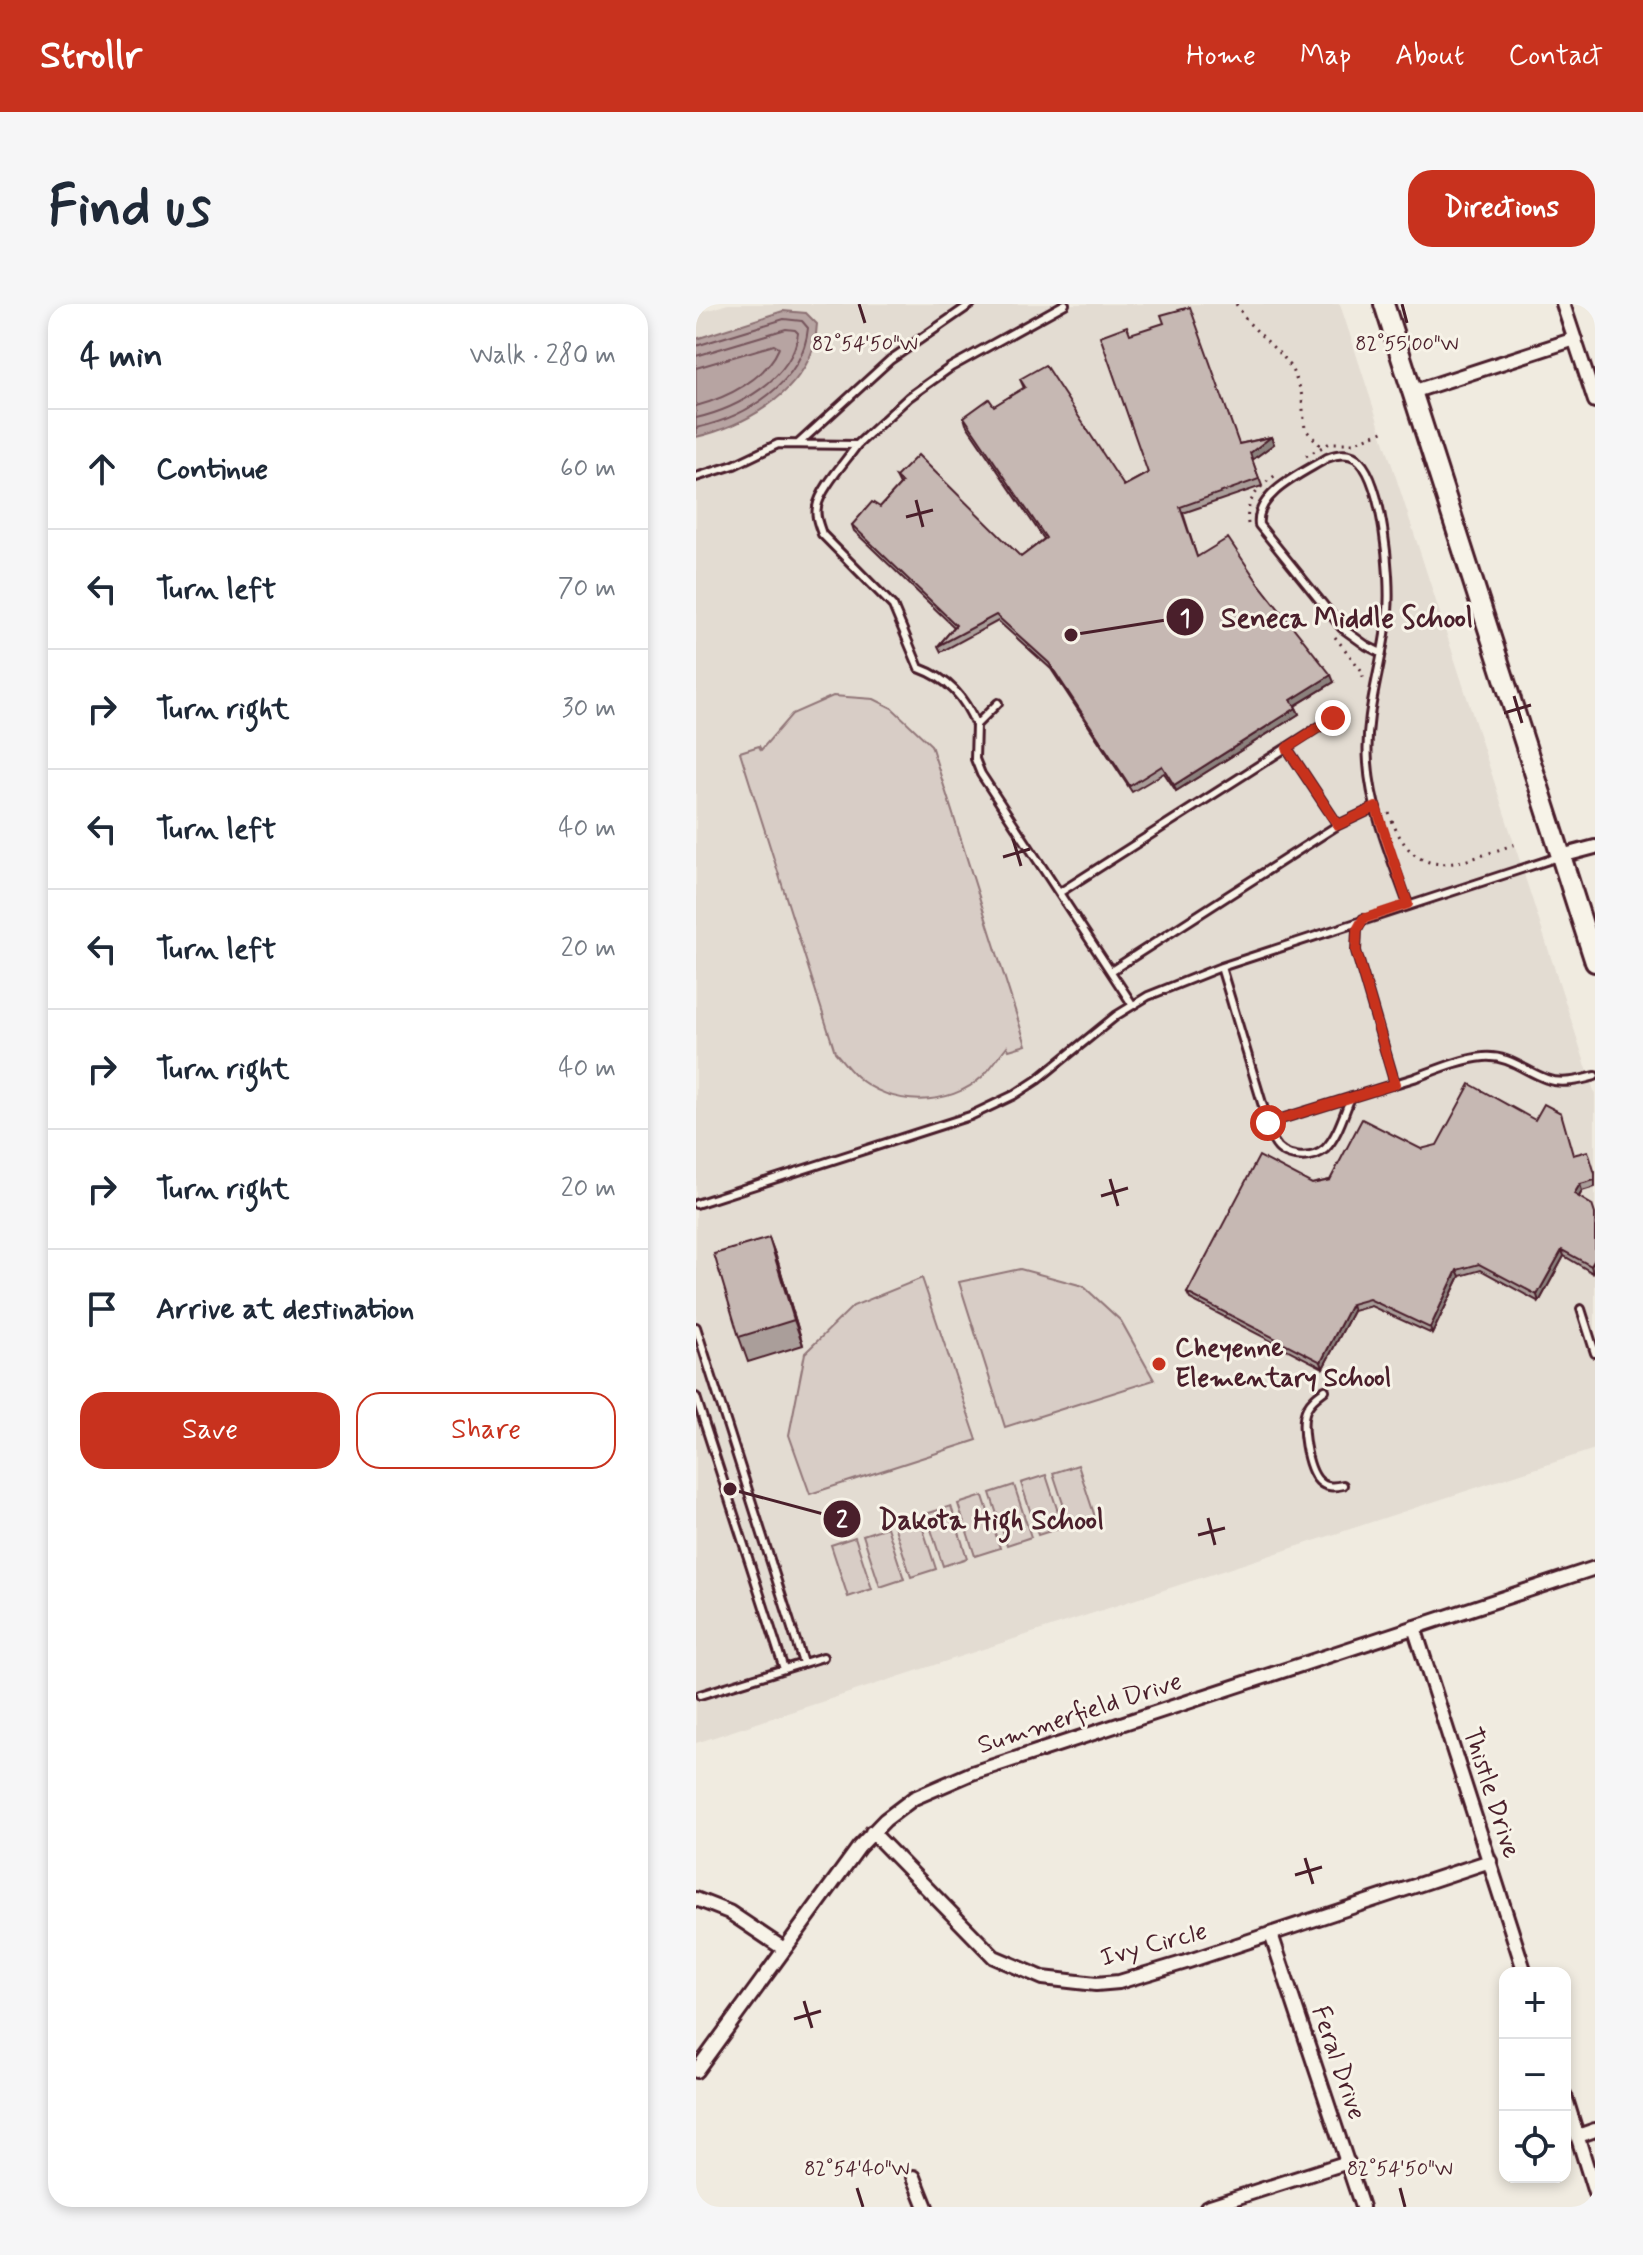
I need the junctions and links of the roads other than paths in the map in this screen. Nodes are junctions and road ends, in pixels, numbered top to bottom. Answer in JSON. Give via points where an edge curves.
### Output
{"nodes":[{"id":1,"x":971,"y":304,"type":"edge"},
{"id":2,"x":1065,"y":304,"type":"edge"},
{"id":3,"x":1384,"y":304,"type":"edge"},
{"id":4,"x":1563,"y":304,"type":"edge"},
{"id":5,"x":1575,"y":339,"type":"junction"},
{"id":6,"x":1412,"y":392,"type":"junction"},
{"id":7,"x":1595,"y":401,"type":"edge"},
{"id":8,"x":798,"y":444,"type":"junction"},
{"id":9,"x":857,"y":445,"type":"junction"},
{"id":10,"x":696,"y":477,"type":"edge"},
{"id":11,"x":1381,"y":653,"type":"junction"},
{"id":12,"x":998,"y":703,"type":"dead end"},
{"id":13,"x":1333,"y":718,"type":"dead end"},
{"id":14,"x":976,"y":725,"type":"junction"},
{"id":15,"x":1287,"y":748,"type":"junction"},
{"id":16,"x":1376,"y":807,"type":"junction"},
{"id":17,"x":1338,"y":825,"type":"junction"},
{"id":18,"x":1595,"y":847,"type":"edge"},
{"id":19,"x":1561,"y":856,"type":"junction"},
{"id":20,"x":1059,"y":893,"type":"junction"},
{"id":21,"x":1408,"y":904,"type":"junction"},
{"id":22,"x":1363,"y":919,"type":"junction"},
{"id":23,"x":1595,"y":962,"type":"edge"},
{"id":24,"x":1221,"y":967,"type":"junction"},
{"id":25,"x":1111,"y":971,"type":"junction"},
{"id":26,"x":1132,"y":1004,"type":"junction"},
{"id":27,"x":1595,"y":1076,"type":"edge"},
{"id":28,"x":1395,"y":1084,"type":"junction"},
{"id":29,"x":1351,"y":1097,"type":"junction"},
{"id":30,"x":1268,"y":1123,"type":"junction"},
{"id":31,"x":696,"y":1204,"type":"edge"},
{"id":32,"x":1581,"y":1309,"type":"dead end"},
{"id":33,"x":696,"y":1327,"type":"edge"},
{"id":34,"x":1595,"y":1353,"type":"edge"},
{"id":35,"x":706,"y":1359,"type":"junction"},
{"id":36,"x":696,"y":1362,"type":"edge"},
{"id":37,"x":1325,"y":1390,"type":"dead end"},
{"id":38,"x":696,"y":1397,"type":"edge"},
{"id":39,"x":1343,"y":1485,"type":"dead end"},
{"id":40,"x":1595,"y":1568,"type":"edge"},
{"id":41,"x":1414,"y":1627,"type":"junction"},
{"id":42,"x":823,"y":1657,"type":"dead end"},
{"id":43,"x":803,"y":1663,"type":"junction"},
{"id":44,"x":784,"y":1669,"type":"junction"},
{"id":45,"x":700,"y":1695,"type":"dead end"},
{"id":46,"x":872,"y":1832,"type":"junction"},
{"id":47,"x":1490,"y":1861,"type":"junction"},
{"id":48,"x":696,"y":1899,"type":"edge"},
{"id":49,"x":1271,"y":1934,"type":"junction"},
{"id":50,"x":784,"y":1949,"type":"junction"},
{"id":51,"x":1523,"y":1967,"type":"edge"},
{"id":52,"x":696,"y":2071,"type":"edge"},
{"id":53,"x":1570,"y":2111,"type":"edge"},
{"id":54,"x":1595,"y":2130,"type":"edge"},
{"id":55,"x":1578,"y":2136,"type":"junction"},
{"id":56,"x":1348,"y":2162,"type":"junction"},
{"id":57,"x":914,"y":2177,"type":"dead end"},
{"id":58,"x":1595,"y":2193,"type":"edge"},
{"id":59,"x":926,"y":2207,"type":"edge"},
{"id":60,"x":1207,"y":2207,"type":"edge"},
{"id":61,"x":1362,"y":2207,"type":"edge"}],
"edges":[{"from":1,"to":8,"type":"lane","via":[[890,360]]},
{"from":2,"to":9,"type":"lane","via":[[951,367]]},
{"from":3,"to":6,"type":"street"},
{"from":4,"to":5,"type":"street"},
{"from":5,"to":6,"type":"street"},
{"from":5,"to":7,"type":"street"},
{"from":6,"to":19,"type":"street"},
{"from":8,"to":9,"type":"lane"},
{"from":8,"to":10,"type":"lane","via":[[778,444]]},
{"from":9,"to":14,"type":"lane","via":[[821,495],[817,507],[822,534],[893,606],[919,668],[948,683]]},
{"from":11,"to":11,"type":"lane","via":[[1389,590],[1381,518],[1359,460],[1338,454],[1270,495],[1261,504],[1259,525],[1342,628]]},
{"from":11,"to":16,"type":"lane","via":[[1367,743]]},
{"from":12,"to":14,"type":"lane"},
{"from":13,"to":15,"type":"lane"},
{"from":14,"to":20,"type":"lane","via":[[975,759],[981,774]]},
{"from":15,"to":17,"type":"lane"},
{"from":15,"to":20,"type":"lane"},
{"from":16,"to":17,"type":"lane"},
{"from":16,"to":21,"type":"lane"},
{"from":17,"to":25,"type":"lane"},
{"from":18,"to":19,"type":"street"},
{"from":19,"to":21,"type":"lane"},
{"from":19,"to":23,"type":"street"},
{"from":20,"to":25,"type":"lane"},
{"from":21,"to":22,"type":"lane"},
{"from":22,"to":24,"type":"lane"},
{"from":22,"to":28,"type":"lane","via":[[1356,951]]},
{"from":24,"to":26,"type":"lane"},
{"from":24,"to":30,"type":"lane"},
{"from":25,"to":26,"type":"lane"},
{"from":26,"to":31,"type":"lane","via":[[1037,1080],[991,1107]]},
{"from":27,"to":28,"type":"lane","via":[[1548,1080],[1487,1056]]},
{"from":28,"to":29,"type":"lane"},
{"from":29,"to":30,"type":"lane"},
{"from":29,"to":30,"type":"lane","via":[[1335,1134],[1311,1156],[1286,1154],[1275,1144]]},
{"from":32,"to":34,"type":"lane"},
{"from":33,"to":35,"type":"lane"},
{"from":35,"to":36,"type":"lane"},
{"from":35,"to":43,"type":"lane"},
{"from":37,"to":39,"type":"lane","via":[[1307,1407],[1304,1440],[1317,1479],[1328,1486]]},
{"from":38,"to":44,"type":"lane"},
{"from":40,"to":41,"type":"street","name":"Summerfield Drive"},
{"from":41,"to":46,"type":"street","name":"Summerfield Drive","via":[[972,1773],[914,1798]]},
{"from":41,"to":47,"type":"street","name":"Thistle Drive"},
{"from":42,"to":43,"type":"lane"},
{"from":43,"to":44,"type":"lane"},
{"from":44,"to":45,"type":"lane"},
{"from":46,"to":49,"type":"street","name":"Ivy Circle","via":[[994,1957],[1043,1978],[1119,1982]]},
{"from":46,"to":50,"type":"street","name":"Summerfield Drive"},
{"from":47,"to":49,"type":"street","name":"Ivy Circle"},
{"from":47,"to":51,"type":"street","name":"Thistle Drive"},
{"from":48,"to":50,"type":"street","via":[[729,1912]]},
{"from":49,"to":56,"type":"street","name":"Feral Drive"},
{"from":50,"to":52,"type":"street","name":"Summerfield Drive"},
{"from":53,"to":55,"type":"street"},
{"from":54,"to":55,"type":"street"},
{"from":55,"to":58,"type":"street"},
{"from":56,"to":60,"type":"street"},
{"from":56,"to":61,"type":"street","name":"Feral Drive"},
{"from":57,"to":59,"type":"street"}]}
